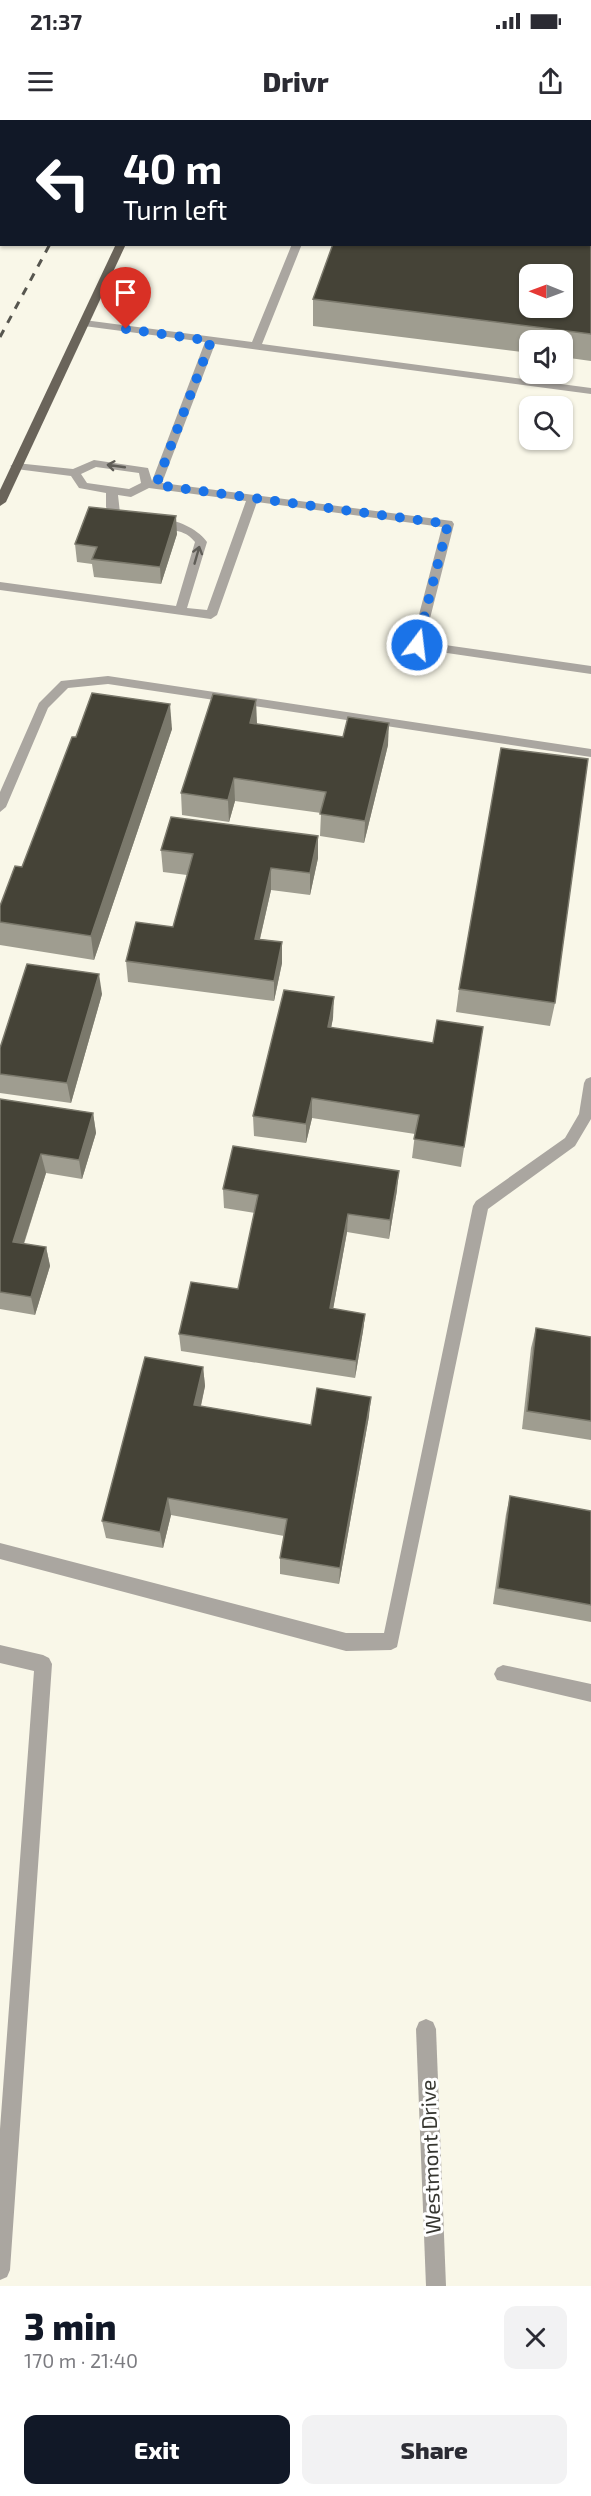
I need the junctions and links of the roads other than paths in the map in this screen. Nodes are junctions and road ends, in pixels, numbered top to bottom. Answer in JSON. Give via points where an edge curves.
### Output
{"nodes":[{"id":1,"x":120,"y":246,"type":"edge"},
{"id":2,"x":296,"y":246,"type":"edge"},
{"id":3,"x":84,"y":323,"type":"junction"},
{"id":4,"x":211,"y":341,"type":"junction"},
{"id":5,"x":256,"y":346,"type":"junction"},
{"id":6,"x":591,"y":392,"type":"edge"},
{"id":7,"x":16,"y":466,"type":"junction"},
{"id":8,"x":75,"y":473,"type":"junction"},
{"id":9,"x":152,"y":484,"type":"junction"},
{"id":10,"x":112,"y":490,"type":"junction"},
{"id":11,"x":253,"y":498,"type":"junction"},
{"id":12,"x":0,"y":502,"type":"edge"},
{"id":13,"x":0,"y":586,"type":"edge"},
{"id":14,"x":180,"y":612,"type":"junction"},
{"id":15,"x":591,"y":670,"type":"edge"},
{"id":16,"x":591,"y":753,"type":"edge"},
{"id":17,"x":0,"y":807,"type":"edge"},
{"id":18,"x":591,"y":1083,"type":"edge"},
{"id":19,"x":0,"y":1551,"type":"edge"},
{"id":20,"x":0,"y":1654,"type":"edge"},
{"id":21,"x":503,"y":1674,"type":"dead end"},
{"id":22,"x":591,"y":1693,"type":"edge"},
{"id":23,"x":426,"y":2029,"type":"dead end"},
{"id":24,"x":0,"y":2270,"type":"edge"},
{"id":25,"x":436,"y":2286,"type":"edge"}],
"edges":[{"from":1,"to":3,"type":"main road"},
{"from":2,"to":5,"type":"street"},
{"from":3,"to":4,"type":"street"},
{"from":3,"to":7,"type":"main road"},
{"from":4,"to":5,"type":"street"},
{"from":4,"to":9,"type":"street"},
{"from":5,"to":6,"type":"street"},
{"from":7,"to":8,"type":"street"},
{"from":7,"to":12,"type":"main road"},
{"from":9,"to":8,"type":"street","one_way":true,"via":[[144,470],[94,463]]},
{"from":8,"to":10,"type":"street","via":[[83,486]]},
{"from":9,"to":10,"type":"street","via":[[131,493]]},
{"from":9,"to":11,"type":"street"},
{"from":14,"to":10,"type":"street","one_way":true,"via":[[201,542],[185,527],[122,520],[112,507]]},
{"from":11,"to":14,"type":"street","via":[[211,615]]},
{"from":11,"to":15,"type":"street","via":[[448,524],[417,645]]},
{"from":13,"to":14,"type":"street"},
{"from":16,"to":17,"type":"street","via":[[108,680],[65,684],[43,706]]},
{"from":18,"to":19,"type":"street","via":[[586,1115],[570,1142],[481,1206],[391,1641],[346,1642]]},
{"from":20,"to":24,"type":"street","via":[[43,1664]]},
{"from":21,"to":22,"type":"street"},
{"from":23,"to":25,"type":"street","name":"Westmont Drive"}]}
